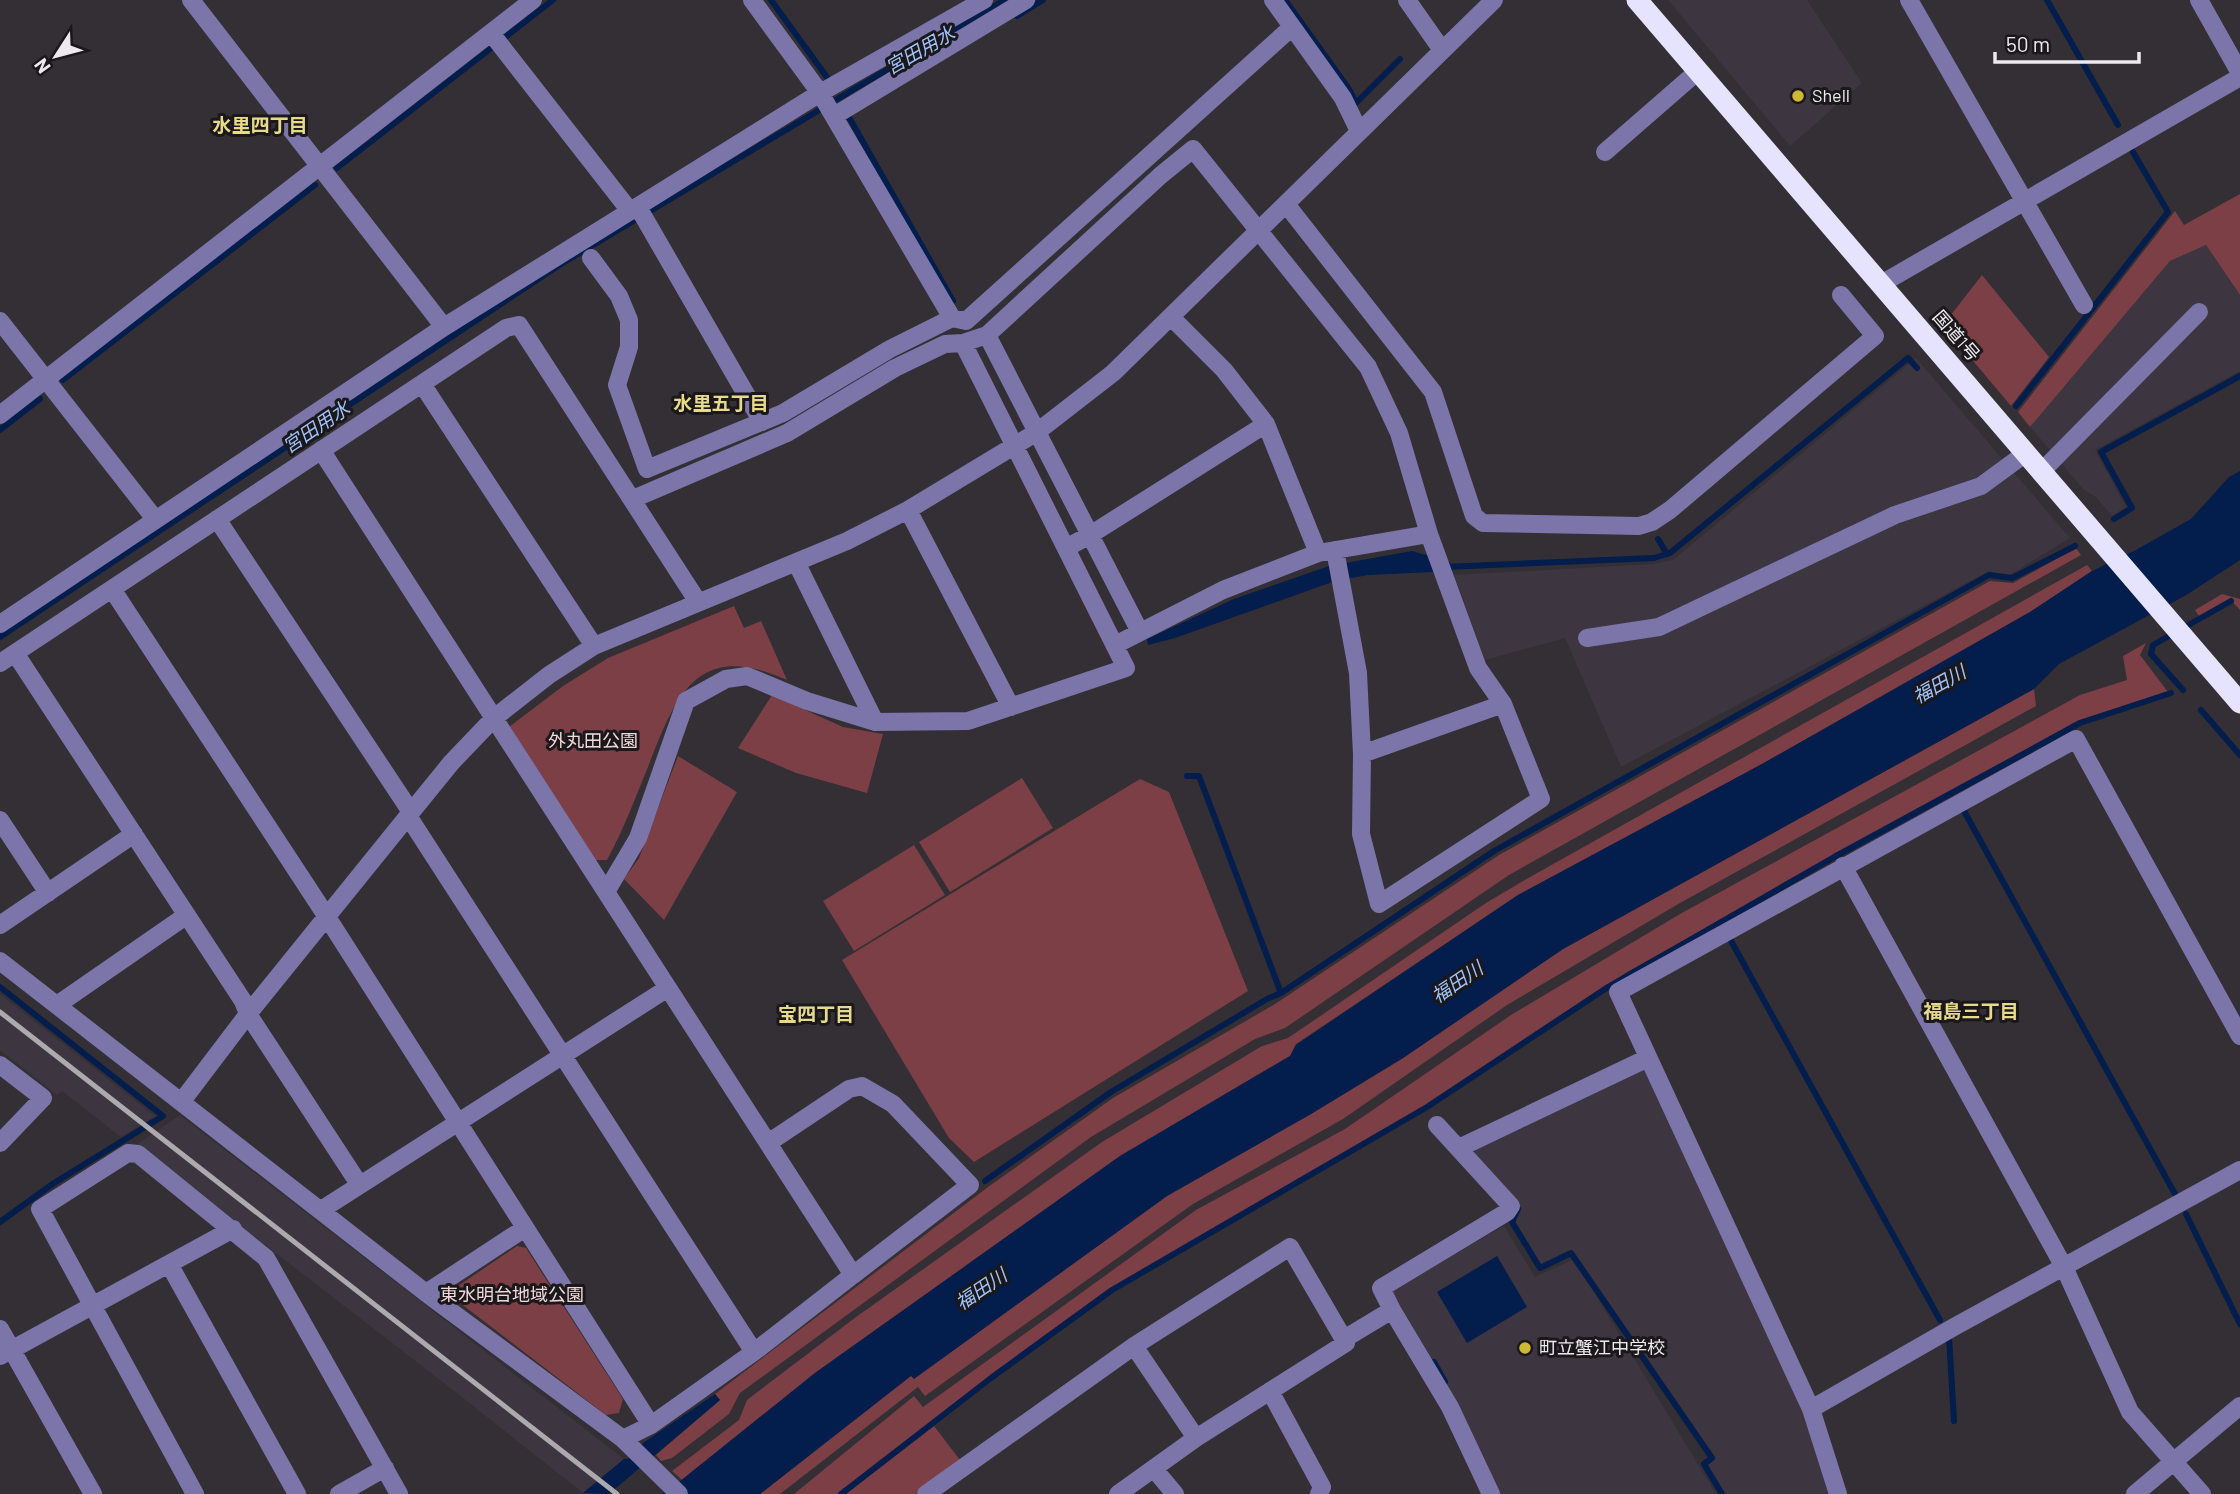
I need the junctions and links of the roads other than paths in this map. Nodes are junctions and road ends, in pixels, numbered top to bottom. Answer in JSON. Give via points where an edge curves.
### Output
{"nodes":[{"id":1,"x":191,"y":0,"type":"edge"},
{"id":2,"x":533,"y":0,"type":"edge"},
{"id":3,"x":752,"y":0,"type":"edge"},
{"id":4,"x":984,"y":0,"type":"edge"},
{"id":5,"x":1026,"y":0,"type":"edge"},
{"id":6,"x":1273,"y":0,"type":"edge"},
{"id":7,"x":1407,"y":0,"type":"edge"},
{"id":8,"x":1494,"y":0,"type":"edge"},
{"id":9,"x":1637,"y":0,"type":"edge"},
{"id":10,"x":1909,"y":0,"type":"edge"},
{"id":11,"x":2199,"y":0,"type":"edge"},
{"id":12,"x":1292,"y":27,"type":"junction"},
{"id":13,"x":491,"y":33,"type":"junction"},
{"id":14,"x":1442,"y":50,"type":"junction"},
{"id":15,"x":1698,"y":71,"type":"junction"},
{"id":16,"x":2240,"y":75,"type":"edge"},
{"id":17,"x":820,"y":93,"type":"junction"},
{"id":18,"x":834,"y":116,"type":"junction"},
{"id":19,"x":1359,"y":131,"type":"junction"},
{"id":20,"x":1605,"y":152,"type":"dead end"},
{"id":21,"x":320,"y":166,"type":"junction"},
{"id":22,"x":2024,"y":201,"type":"junction"},
{"id":23,"x":1286,"y":204,"type":"junction"},
{"id":24,"x":634,"y":209,"type":"junction"},
{"id":25,"x":1259,"y":231,"type":"junction"},
{"id":26,"x":591,"y":258,"type":"dead end"},
{"id":27,"x":1881,"y":284,"type":"junction"},
{"id":28,"x":1841,"y":295,"type":"dead end"},
{"id":29,"x":2084,"y":305,"type":"dead end"},
{"id":30,"x":2199,"y":312,"type":"dead end"},
{"id":31,"x":1171,"y":317,"type":"junction"},
{"id":32,"x":952,"y":318,"type":"junction"},
{"id":33,"x":0,"y":321,"type":"edge"},
{"id":34,"x":444,"y":327,"type":"junction"},
{"id":35,"x":987,"y":335,"type":"junction"},
{"id":36,"x":963,"y":343,"type":"junction"},
{"id":37,"x":46,"y":380,"type":"junction"},
{"id":38,"x":422,"y":384,"type":"junction"},
{"id":39,"x":0,"y":415,"type":"edge"},
{"id":40,"x":762,"y":422,"type":"junction"},
{"id":41,"x":1266,"y":424,"type":"junction"},
{"id":42,"x":1037,"y":432,"type":"junction"},
{"id":43,"x":1015,"y":446,"type":"junction"},
{"id":44,"x":321,"y":450,"type":"junction"},
{"id":45,"x":2026,"y":453,"type":"junction"},
{"id":46,"x":2042,"y":471,"type":"junction"},
{"id":47,"x":633,"y":499,"type":"junction"},
{"id":48,"x":908,"y":510,"type":"junction"},
{"id":49,"x":155,"y":519,"type":"junction"},
{"id":50,"x":217,"y":519,"type":"junction"},
{"id":51,"x":1090,"y":535,"type":"junction"},
{"id":52,"x":1431,"y":540,"type":"junction"},
{"id":53,"x":1066,"y":548,"type":"junction"},
{"id":54,"x":1330,"y":555,"type":"junction"},
{"id":55,"x":796,"y":562,"type":"junction"},
{"id":56,"x":112,"y":589,"type":"junction"},
{"id":57,"x":698,"y":601,"type":"junction"},
{"id":58,"x":0,"y":624,"type":"edge"},
{"id":59,"x":1139,"y":630,"type":"junction"},
{"id":60,"x":1587,"y":638,"type":"dead end"},
{"id":61,"x":1115,"y":645,"type":"junction"},
{"id":62,"x":594,"y":646,"type":"junction"},
{"id":63,"x":7,"y":658,"type":"edge"},
{"id":64,"x":2240,"y":703,"type":"edge"},
{"id":65,"x":1503,"y":704,"type":"junction"},
{"id":66,"x":1011,"y":707,"type":"junction"},
{"id":67,"x":494,"y":718,"type":"junction"},
{"id":68,"x":875,"y":722,"type":"junction"},
{"id":69,"x":1362,"y":754,"type":"junction"},
{"id":70,"x":409,"y":814,"type":"junction"},
{"id":71,"x":0,"y":820,"type":"edge"},
{"id":72,"x":134,"y":834,"type":"junction"},
{"id":73,"x":1843,"y":866,"type":"junction"},
{"id":74,"x":48,"y":892,"type":"junction"},
{"id":75,"x":606,"y":892,"type":"junction"},
{"id":76,"x":187,"y":915,"type":"junction"},
{"id":77,"x":327,"y":917,"type":"junction"},
{"id":78,"x":0,"y":926,"type":"edge"},
{"id":79,"x":0,"y":961,"type":"edge"},
{"id":80,"x":668,"y":988,"type":"junction"},
{"id":81,"x":57,"y":1005,"type":"junction"},
{"id":82,"x":248,"y":1014,"type":"junction"},
{"id":83,"x":2240,"y":1036,"type":"edge"},
{"id":84,"x":562,"y":1055,"type":"junction"},
{"id":85,"x":1648,"y":1058,"type":"junction"},
{"id":86,"x":0,"y":1065,"type":"edge"},
{"id":87,"x":182,"y":1101,"type":"junction"},
{"id":88,"x":457,"y":1123,"type":"junction"},
{"id":89,"x":1437,"y":1125,"type":"dead end"},
{"id":90,"x":0,"y":1143,"type":"edge"},
{"id":91,"x":768,"y":1143,"type":"junction"},
{"id":92,"x":1459,"y":1148,"type":"junction"},
{"id":93,"x":2240,"y":1170,"type":"edge"},
{"id":94,"x":359,"y":1184,"type":"junction"},
{"id":95,"x":321,"y":1210,"type":"junction"},
{"id":96,"x":525,"y":1228,"type":"junction"},
{"id":97,"x":233,"y":1229,"type":"junction"},
{"id":98,"x":169,"y":1264,"type":"junction"},
{"id":99,"x":2064,"y":1267,"type":"junction"},
{"id":100,"x":853,"y":1275,"type":"junction"},
{"id":101,"x":426,"y":1293,"type":"junction"},
{"id":102,"x":91,"y":1307,"type":"junction"},
{"id":103,"x":1392,"y":1310,"type":"junction"},
{"id":104,"x":0,"y":1329,"type":"edge"},
{"id":105,"x":1344,"y":1339,"type":"junction"},
{"id":106,"x":1134,"y":1346,"type":"junction"},
{"id":107,"x":754,"y":1352,"type":"junction"},
{"id":108,"x":6,"y":1353,"type":"edge"},
{"id":109,"x":1270,"y":1391,"type":"junction"},
{"id":110,"x":2240,"y":1406,"type":"edge"},
{"id":111,"x":1811,"y":1409,"type":"junction"},
{"id":112,"x":651,"y":1425,"type":"junction"},
{"id":113,"x":1196,"y":1438,"type":"junction"},
{"id":114,"x":629,"y":1445,"type":"junction"},
{"id":115,"x":2174,"y":1461,"type":"junction"},
{"id":116,"x":385,"y":1468,"type":"junction"},
{"id":117,"x":1154,"y":1469,"type":"junction"},
{"id":118,"x":93,"y":1494,"type":"edge"},
{"id":119,"x":195,"y":1494,"type":"edge"},
{"id":120,"x":297,"y":1494,"type":"edge"},
{"id":121,"x":339,"y":1494,"type":"edge"},
{"id":122,"x":399,"y":1494,"type":"edge"},
{"id":123,"x":679,"y":1494,"type":"edge"},
{"id":124,"x":926,"y":1494,"type":"edge"},
{"id":125,"x":1118,"y":1494,"type":"edge"},
{"id":126,"x":1175,"y":1494,"type":"edge"},
{"id":127,"x":1319,"y":1494,"type":"edge"},
{"id":128,"x":1491,"y":1494,"type":"edge"},
{"id":129,"x":1838,"y":1494,"type":"edge"},
{"id":130,"x":2135,"y":1494,"type":"edge"},
{"id":131,"x":2202,"y":1494,"type":"edge"}],
"edges":[{"from":1,"to":21,"type":"street"},
{"from":2,"to":13,"type":"street"},
{"from":3,"to":17,"type":"street"},
{"from":4,"to":17,"type":"street"},
{"from":5,"to":18,"type":"street"},
{"from":6,"to":12,"type":"street"},
{"from":7,"to":14,"type":"street"},
{"from":8,"to":14,"type":"street"},
{"from":9,"to":15,"type":"highway","name":"国道1号"},
{"from":10,"to":22,"type":"street"},
{"from":11,"to":16,"type":"street"},
{"from":12,"to":19,"type":"street","via":[[1343,98]]},
{"from":12,"to":32,"type":"street","via":[[966,321]]},
{"from":13,"to":21,"type":"street"},
{"from":13,"to":24,"type":"street"},
{"from":14,"to":19,"type":"street"},
{"from":15,"to":20,"type":"street"},
{"from":15,"to":27,"type":"highway","name":"国道1号"},
{"from":16,"to":22,"type":"street"},
{"from":17,"to":18,"type":"street"},
{"from":17,"to":24,"type":"street"},
{"from":18,"to":32,"type":"street"},
{"from":19,"to":23,"type":"street"},
{"from":21,"to":34,"type":"street"},
{"from":21,"to":37,"type":"street"},
{"from":22,"to":27,"type":"street"},
{"from":22,"to":29,"type":"street"},
{"from":23,"to":25,"type":"street"},
{"from":23,"to":28,"type":"street","via":[[1433,392],[1474,516],[1483,523],[1639,526],[1652,522],[1875,336]]},
{"from":24,"to":34,"type":"street"},
{"from":24,"to":40,"type":"street"},
{"from":25,"to":31,"type":"street"},
{"from":25,"to":35,"type":"street","via":[[1193,149]]},
{"from":25,"to":52,"type":"street","via":[[1368,367],[1399,433]]},
{"from":26,"to":40,"type":"street","via":[[619,296],[629,320],[629,347],[617,385],[647,469]]},
{"from":27,"to":45,"type":"highway","name":"国道1号"},
{"from":30,"to":46,"type":"street"},
{"from":31,"to":41,"type":"street","via":[[1224,370]]},
{"from":31,"to":42,"type":"street","via":[[1113,373]]},
{"from":32,"to":40,"type":"street"},
{"from":33,"to":37,"type":"street"},
{"from":34,"to":49,"type":"street"},
{"from":35,"to":36,"type":"street"},
{"from":35,"to":42,"type":"street"},
{"from":36,"to":43,"type":"street"},
{"from":36,"to":47,"type":"street","via":[[944,344],[788,433]]},
{"from":37,"to":39,"type":"street"},
{"from":37,"to":49,"type":"street"},
{"from":38,"to":44,"type":"street"},
{"from":38,"to":47,"type":"street","via":[[506,328],[519,325]]},
{"from":38,"to":62,"type":"street"},
{"from":41,"to":51,"type":"street"},
{"from":41,"to":54,"type":"street"},
{"from":42,"to":43,"type":"street"},
{"from":42,"to":51,"type":"street"},
{"from":43,"to":48,"type":"street"},
{"from":43,"to":53,"type":"street"},
{"from":44,"to":50,"type":"street"},
{"from":44,"to":67,"type":"street"},
{"from":45,"to":46,"type":"highway","name":"国道1号"},
{"from":45,"to":60,"type":"street","via":[[1981,486],[1895,514],[1658,627]]},
{"from":46,"to":64,"type":"highway","name":"国道1号"},
{"from":47,"to":57,"type":"street"},
{"from":48,"to":55,"type":"street"},
{"from":48,"to":66,"type":"street"},
{"from":49,"to":58,"type":"street"},
{"from":50,"to":56,"type":"street"},
{"from":50,"to":70,"type":"street"},
{"from":51,"to":53,"type":"street"},
{"from":51,"to":59,"type":"street"},
{"from":52,"to":54,"type":"street"},
{"from":52,"to":65,"type":"street","via":[[1478,668]]},
{"from":53,"to":61,"type":"street"},
{"from":54,"to":59,"type":"street","via":[[1223,590]]},
{"from":54,"to":69,"type":"street","via":[[1344,596],[1358,673]]},
{"from":55,"to":57,"type":"street"},
{"from":55,"to":68,"type":"street"},
{"from":56,"to":63,"type":"street"},
{"from":56,"to":77,"type":"street"},
{"from":57,"to":62,"type":"street"},
{"from":59,"to":61,"type":"street"},
{"from":61,"to":66,"type":"street","via":[[1126,668]]},
{"from":62,"to":67,"type":"street"},
{"from":63,"to":72,"type":"street"},
{"from":65,"to":69,"type":"street"},
{"from":65,"to":69,"type":"street","via":[[1541,799],[1379,904],[1361,834]]},
{"from":66,"to":68,"type":"street","via":[[968,721]]},
{"from":67,"to":70,"type":"street"},
{"from":67,"to":75,"type":"street"},
{"from":68,"to":75,"type":"street","via":[[747,676],[726,679],[686,701],[638,838]]},
{"from":70,"to":77,"type":"street"},
{"from":70,"to":84,"type":"street"},
{"from":71,"to":74,"type":"street"},
{"from":72,"to":74,"type":"street"},
{"from":72,"to":76,"type":"street"},
{"from":73,"to":83,"type":"street","via":[[2076,739]]},
{"from":73,"to":85,"type":"street","via":[[1618,992]]},
{"from":73,"to":99,"type":"street"},
{"from":74,"to":78,"type":"street"},
{"from":75,"to":80,"type":"street"},
{"from":76,"to":81,"type":"street"},
{"from":76,"to":82,"type":"street"},
{"from":77,"to":82,"type":"street"},
{"from":77,"to":88,"type":"street"},
{"from":79,"to":81,"type":"street"},
{"from":80,"to":84,"type":"street"},
{"from":80,"to":91,"type":"street"},
{"from":81,"to":87,"type":"street"},
{"from":82,"to":87,"type":"street"},
{"from":82,"to":94,"type":"street"},
{"from":84,"to":88,"type":"street"},
{"from":84,"to":107,"type":"street"},
{"from":85,"to":92,"type":"street"},
{"from":85,"to":111,"type":"street"},
{"from":86,"to":90,"type":"street","via":[[43,1098]]},
{"from":87,"to":95,"type":"street"},
{"from":88,"to":94,"type":"street"},
{"from":88,"to":96,"type":"street"},
{"from":89,"to":92,"type":"street"},
{"from":91,"to":100,"type":"street"},
{"from":91,"to":100,"type":"street","via":[[849,1089],[862,1086],[893,1104],[970,1185]]},
{"from":92,"to":103,"type":"street","via":[[1511,1206],[1381,1288]]},
{"from":93,"to":99,"type":"street"},
{"from":94,"to":95,"type":"street"},
{"from":95,"to":101,"type":"street"},
{"from":96,"to":101,"type":"street"},
{"from":96,"to":112,"type":"street"},
{"from":97,"to":98,"type":"street"},
{"from":97,"to":102,"type":"street","via":[[138,1154],[128,1153],[40,1209]]},
{"from":97,"to":116,"type":"street","via":[[266,1258]]},
{"from":98,"to":102,"type":"street"},
{"from":98,"to":120,"type":"street"},
{"from":99,"to":111,"type":"street"},
{"from":99,"to":115,"type":"street","via":[[2130,1412]]},
{"from":100,"to":107,"type":"street"},
{"from":101,"to":114,"type":"street"},
{"from":102,"to":108,"type":"street"},
{"from":102,"to":119,"type":"street"},
{"from":103,"to":105,"type":"street"},
{"from":103,"to":128,"type":"street","via":[[1450,1407]]},
{"from":104,"to":108,"type":"street"},
{"from":105,"to":106,"type":"street","via":[[1290,1247]]},
{"from":105,"to":109,"type":"street","via":[[1346,1343]]},
{"from":106,"to":113,"type":"street"},
{"from":106,"to":124,"type":"street"},
{"from":107,"to":112,"type":"street"},
{"from":108,"to":118,"type":"street"},
{"from":109,"to":113,"type":"street"},
{"from":109,"to":127,"type":"street","via":[[1322,1487]]},
{"from":110,"to":115,"type":"street"},
{"from":111,"to":129,"type":"street"},
{"from":112,"to":114,"type":"street"},
{"from":113,"to":117,"type":"street"},
{"from":114,"to":123,"type":"street"},
{"from":115,"to":130,"type":"street"},
{"from":115,"to":131,"type":"street"},
{"from":116,"to":121,"type":"street"},
{"from":116,"to":122,"type":"street"},
{"from":117,"to":125,"type":"street"},
{"from":117,"to":126,"type":"street"}]}
